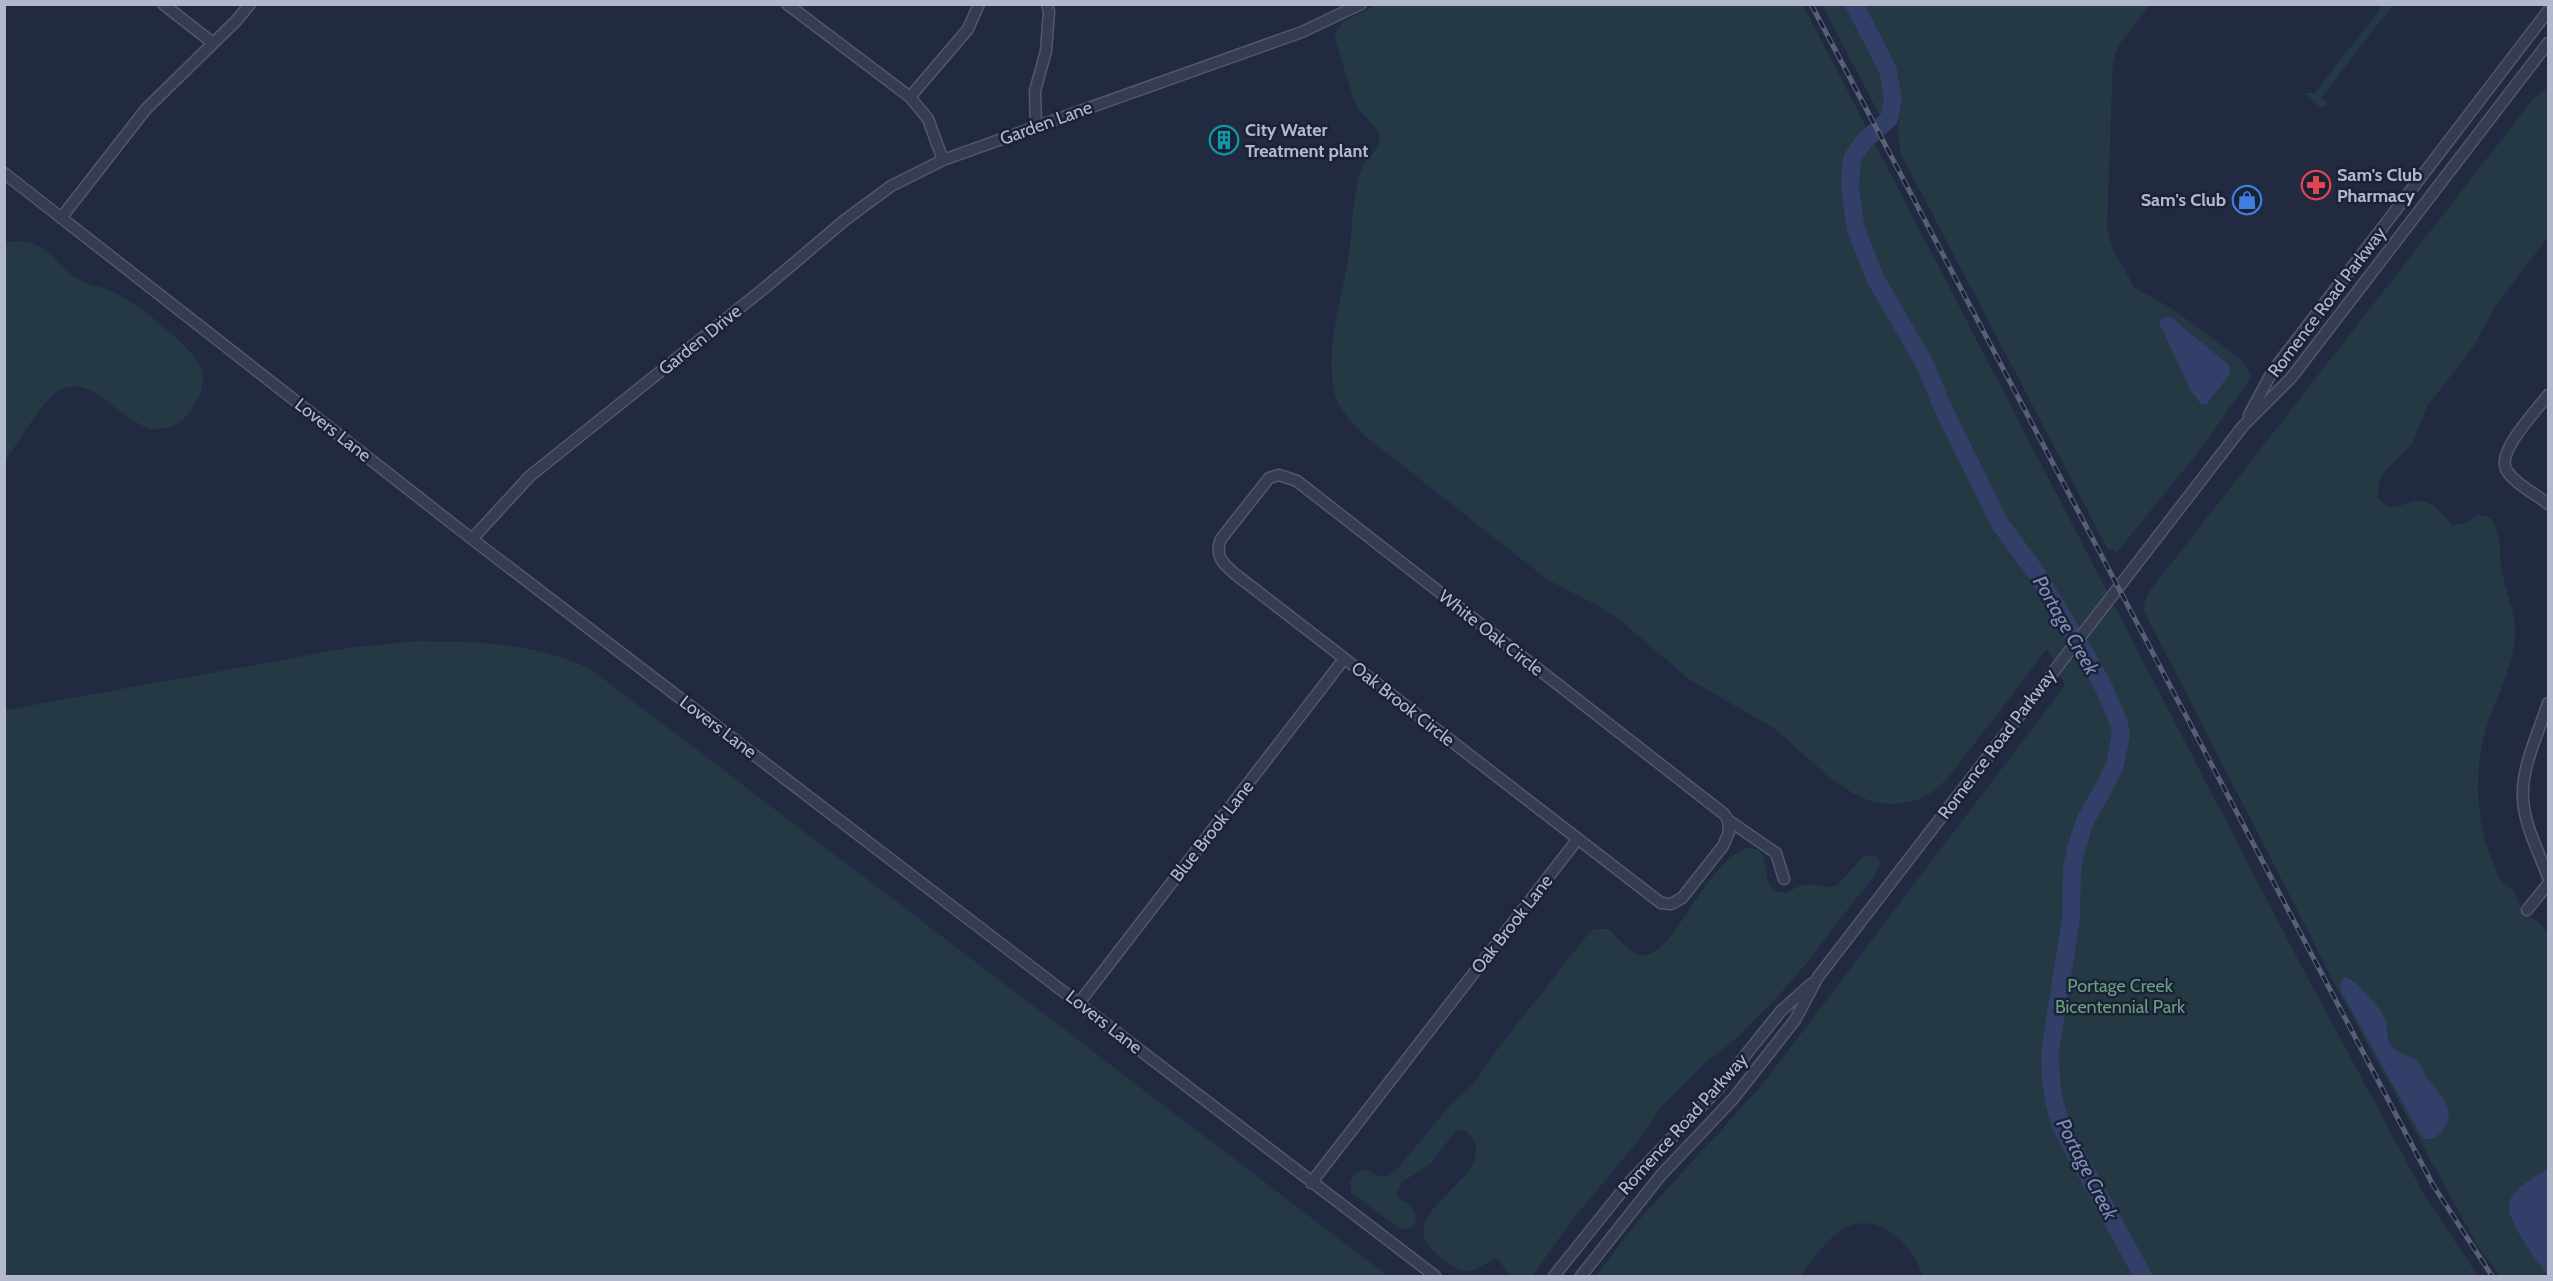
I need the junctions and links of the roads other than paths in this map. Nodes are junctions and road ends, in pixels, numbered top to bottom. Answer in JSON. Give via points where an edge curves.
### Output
{"nodes":[{"id":1,"x":163,"y":4,"type":"edge"},
{"id":2,"x":250,"y":4,"type":"edge"},
{"id":3,"x":787,"y":4,"type":"edge"},
{"id":4,"x":979,"y":4,"type":"edge"},
{"id":5,"x":1047,"y":4,"type":"edge"},
{"id":6,"x":1361,"y":4,"type":"edge"},
{"id":7,"x":2548,"y":10,"type":"edge"},
{"id":8,"x":213,"y":43,"type":"junction"},
{"id":9,"x":2548,"y":43,"type":"edge"},
{"id":10,"x":910,"y":97,"type":"junction"},
{"id":11,"x":1036,"y":126,"type":"junction"},
{"id":12,"x":943,"y":160,"type":"junction"},
{"id":13,"x":2426,"y":172,"type":"junction"},
{"id":14,"x":4,"y":173,"type":"edge"},
{"id":15,"x":2441,"y":183,"type":"junction"},
{"id":16,"x":62,"y":218,"type":"junction"},
{"id":17,"x":2548,"y":395,"type":"edge"},
{"id":18,"x":2243,"y":426,"type":"junction"},
{"id":19,"x":2548,"y":504,"type":"edge"},
{"id":20,"x":472,"y":539,"type":"junction"},
{"id":21,"x":1228,"y":569,"type":"joint"},
{"id":22,"x":1344,"y":659,"type":"junction"},
{"id":23,"x":2548,"y":704,"type":"edge"},
{"id":24,"x":1728,"y":820,"type":"junction"},
{"id":25,"x":1577,"y":840,"type":"junction"},
{"id":26,"x":2548,"y":878,"type":"edge"},
{"id":27,"x":1784,"y":879,"type":"dead end"},
{"id":28,"x":2548,"y":884,"type":"edge"},
{"id":29,"x":2527,"y":910,"type":"dead end"},
{"id":30,"x":1818,"y":977,"type":"junction"},
{"id":31,"x":1079,"y":1003,"type":"junction"},
{"id":32,"x":1311,"y":1183,"type":"junction"},
{"id":33,"x":1435,"y":1276,"type":"edge"},
{"id":34,"x":1554,"y":1276,"type":"edge"},
{"id":35,"x":1581,"y":1276,"type":"edge"}],
"edges":[{"from":1,"to":8,"type":"street"},
{"from":2,"to":8,"type":"street"},
{"from":3,"to":10,"type":"street"},
{"from":4,"to":10,"type":"street","via":[[968,29]]},
{"from":5,"to":11,"type":"street","via":[[1046,51],[1035,91]]},
{"from":6,"to":11,"type":"street","name":"Garden Lane","via":[[1302,32]]},
{"from":7,"to":13,"type":"street","name":"Romence Road Parkway"},
{"from":8,"to":16,"type":"street","via":[[146,109]]},
{"from":9,"to":15,"type":"street","name":"Romence Road Parkway"},
{"from":10,"to":12,"type":"street","via":[[928,119]]},
{"from":11,"to":12,"type":"street","name":"Garden Lane"},
{"from":12,"to":20,"type":"street","name":"Garden Drive","via":[[891,186],[845,220],[530,476]]},
{"from":13,"to":15,"type":"street"},
{"from":13,"to":18,"type":"street","name":"Romence Road Parkway","via":[[2272,372]]},
{"from":14,"to":16,"type":"street","name":"Lovers Lane"},
{"from":15,"to":18,"type":"street","name":"Romence Road Parkway","via":[[2291,378]]},
{"from":16,"to":20,"type":"street","name":"Lovers Lane"},
{"from":17,"to":19,"type":"street","via":[[2509,446],[2504,459],[2512,477]]},
{"from":18,"to":30,"type":"street","name":"Romence Road Parkway"},
{"from":20,"to":31,"type":"street","name":"Lovers Lane"},
{"from":21,"to":22,"type":"street","name":"Oak Brook Circle"},
{"from":21,"to":24,"type":"street","name":"White Oak Circle","via":[[1219,556],[1221,539],[1264,482],[1275,476],[1291,478]]},
{"from":22,"to":25,"type":"street","name":"Oak Brook Circle"},
{"from":22,"to":31,"type":"street","name":"Blue Brook Lane"},
{"from":23,"to":26,"type":"street","via":[[2526,775],[2523,798],[2525,815]]},
{"from":24,"to":25,"type":"street","via":[[1729,832],[1723,846],[1682,898],[1671,904],[1657,901]]},
{"from":24,"to":27,"type":"street","name":"White Oak Circle","via":[[1776,853]]},
{"from":25,"to":32,"type":"street","name":"Oak Brook Lane"},
{"from":28,"to":29,"type":"street"},
{"from":30,"to":34,"type":"street","name":"Romence Road Parkway","via":[[1781,1011],[1719,1088],[1620,1194]]},
{"from":30,"to":35,"type":"street","name":"Romence Road Parkway","via":[[1795,1020],[1734,1099],[1661,1175]]},
{"from":31,"to":32,"type":"street","name":"Lovers Lane"},
{"from":32,"to":33,"type":"street","name":"Lovers Lane"}]}
